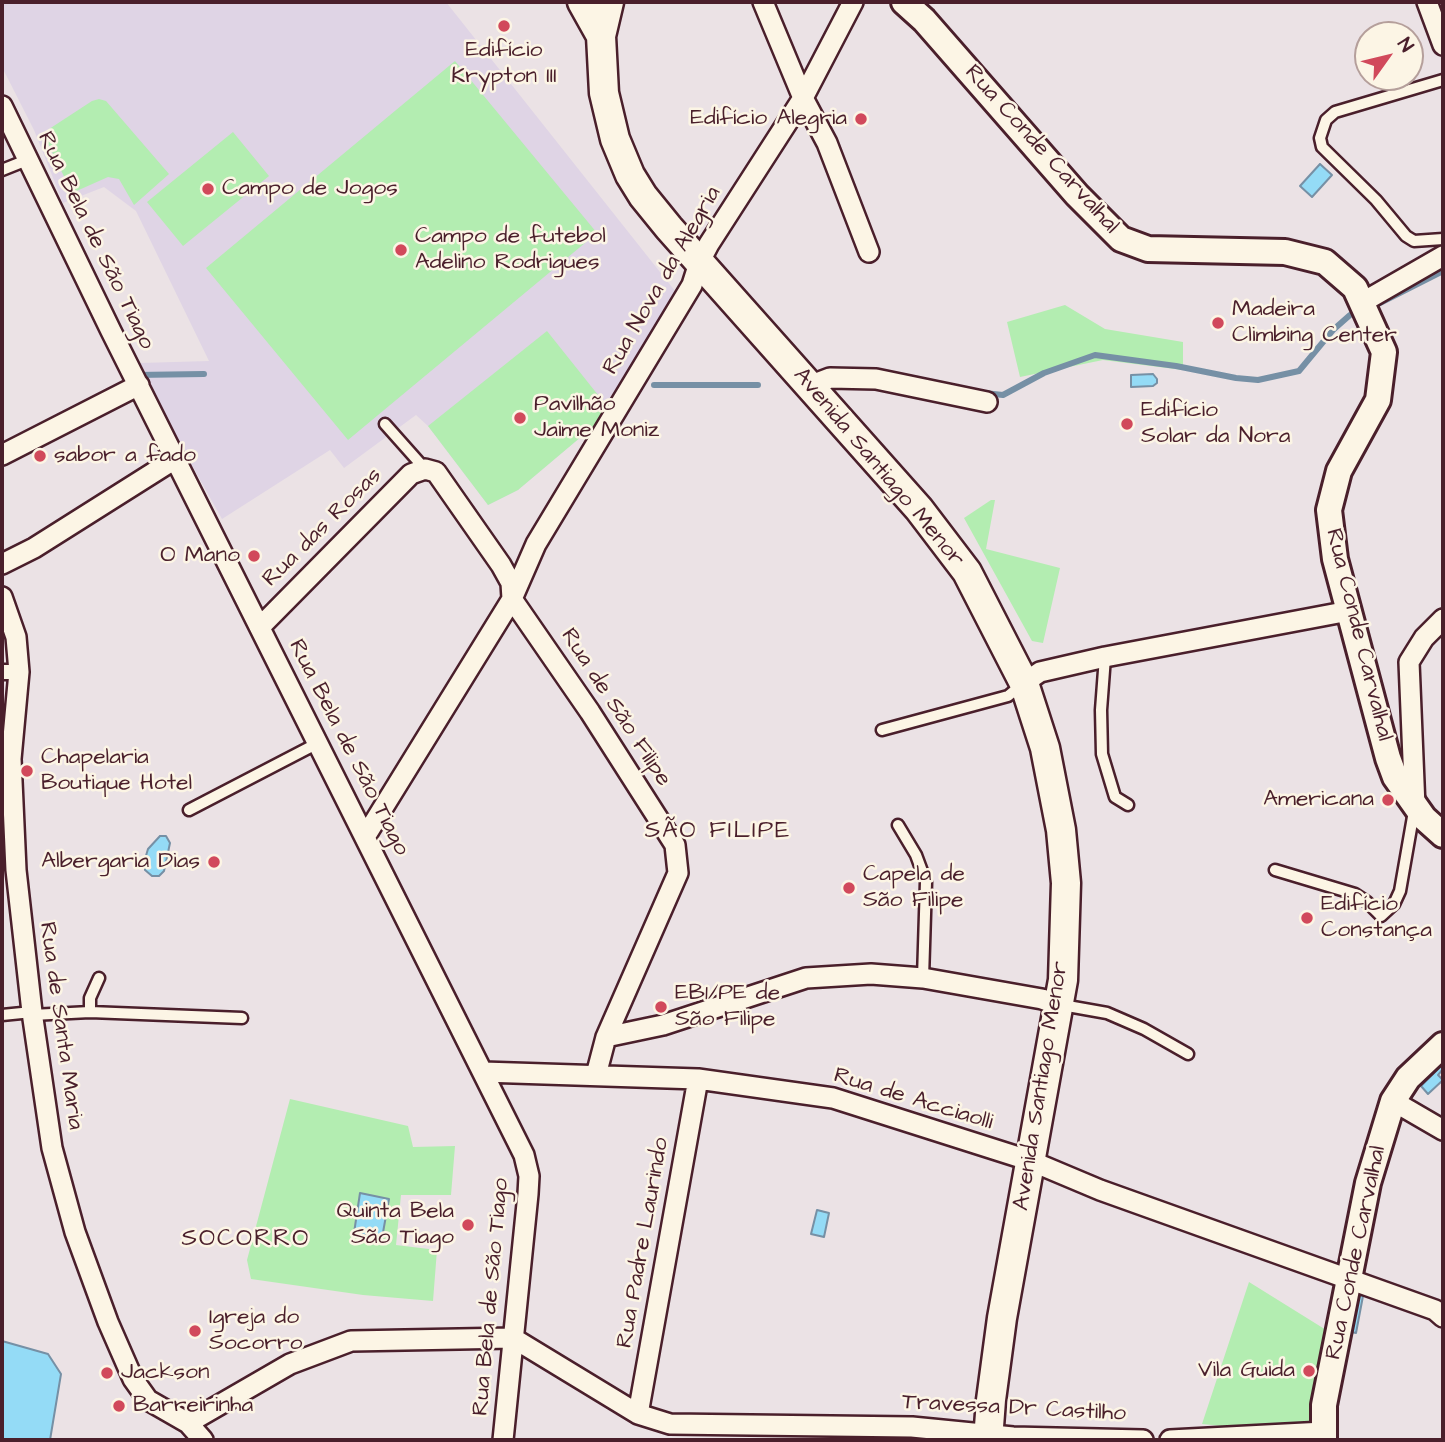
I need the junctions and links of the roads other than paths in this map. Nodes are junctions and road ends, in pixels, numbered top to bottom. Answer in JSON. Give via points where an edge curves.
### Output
{"nodes":[{"id":1,"x":582,"y":2,"type":"edge"},
{"id":2,"x":609,"y":2,"type":"edge"},
{"id":3,"x":763,"y":2,"type":"edge"},
{"id":4,"x":853,"y":2,"type":"edge"},
{"id":5,"x":904,"y":2,"type":"edge"},
{"id":6,"x":1427,"y":2,"type":"edge"},
{"id":7,"x":601,"y":36,"type":"junction"},
{"id":8,"x":1443,"y":45,"type":"edge"},
{"id":9,"x":1443,"y":80,"type":"edge"},
{"id":10,"x":803,"y":98,"type":"junction"},
{"id":11,"x":2,"y":106,"type":"edge"},
{"id":12,"x":27,"y":160,"type":"junction"},
{"id":13,"x":2,"y":170,"type":"edge"},
{"id":14,"x":1443,"y":239,"type":"edge"},
{"id":15,"x":869,"y":252,"type":"dead end"},
{"id":16,"x":1443,"y":256,"type":"edge"},
{"id":17,"x":699,"y":263,"type":"junction"},
{"id":18,"x":1363,"y":302,"type":"junction"},
{"id":19,"x":139,"y":385,"type":"junction"},
{"id":20,"x":809,"y":386,"type":"junction"},
{"id":21,"x":987,"y":402,"type":"dead end"},
{"id":22,"x":385,"y":424,"type":"dead end"},
{"id":23,"x":2,"y":455,"type":"edge"},
{"id":24,"x":175,"y":459,"type":"junction"},
{"id":25,"x":425,"y":469,"type":"junction"},
{"id":26,"x":2,"y":564,"type":"edge"},
{"id":27,"x":2,"y":597,"type":"edge"},
{"id":28,"x":512,"y":599,"type":"junction"},
{"id":29,"x":1349,"y":611,"type":"junction"},
{"id":30,"x":1443,"y":619,"type":"edge"},
{"id":31,"x":260,"y":627,"type":"junction"},
{"id":32,"x":1424,"y":638,"type":"junction"},
{"id":33,"x":1443,"y":645,"type":"edge"},
{"id":34,"x":1105,"y":657,"type":"junction"},
{"id":35,"x":10,"y":672,"type":"edge"},
{"id":36,"x":1024,"y":683,"type":"junction"},
{"id":37,"x":882,"y":730,"type":"dead end"},
{"id":38,"x":318,"y":743,"type":"junction"},
{"id":39,"x":1128,"y":805,"type":"dead end"},
{"id":40,"x":1415,"y":807,"type":"junction"},
{"id":41,"x":190,"y":810,"type":"dead end"},
{"id":42,"x":898,"y":825,"type":"dead end"},
{"id":43,"x":1443,"y":835,"type":"edge"},
{"id":44,"x":365,"y":837,"type":"junction"},
{"id":45,"x":1275,"y":870,"type":"dead end"},
{"id":46,"x":9,"y":871,"type":"edge"},
{"id":47,"x":99,"y":978,"type":"dead end"},
{"id":48,"x":923,"y":978,"type":"junction"},
{"id":49,"x":1059,"y":1005,"type":"junction"},
{"id":50,"x":90,"y":1012,"type":"junction"},
{"id":51,"x":32,"y":1013,"type":"junction"},
{"id":52,"x":2,"y":1015,"type":"edge"},
{"id":53,"x":242,"y":1018,"type":"dead end"},
{"id":54,"x":606,"y":1037,"type":"junction"},
{"id":55,"x":1443,"y":1045,"type":"edge"},
{"id":56,"x":1188,"y":1054,"type":"dead end"},
{"id":57,"x":483,"y":1072,"type":"junction"},
{"id":58,"x":596,"y":1075,"type":"junction"},
{"id":59,"x":698,"y":1079,"type":"junction"},
{"id":60,"x":1393,"y":1101,"type":"junction"},
{"id":61,"x":1443,"y":1130,"type":"edge"},
{"id":62,"x":1031,"y":1161,"type":"junction"},
{"id":63,"x":1349,"y":1277,"type":"junction"},
{"id":64,"x":1443,"y":1317,"type":"edge"},
{"id":65,"x":513,"y":1338,"type":"junction"},
{"id":66,"x":638,"y":1414,"type":"junction"},
{"id":67,"x":188,"y":1423,"type":"junction"},
{"id":68,"x":881,"y":1434,"type":"edge"},
{"id":69,"x":1324,"y":1436,"type":"edge"},
{"id":70,"x":988,"y":1437,"type":"edge"},
{"id":71,"x":202,"y":1440,"type":"edge"},
{"id":72,"x":503,"y":1440,"type":"edge"},
{"id":73,"x":1143,"y":1440,"type":"edge"},
{"id":74,"x":1170,"y":1440,"type":"edge"}],
"edges":[{"from":1,"to":7,"type":"main road","name":"Avenida Santiago Menor"},
{"from":2,"to":7,"type":"main road","name":"Avenida Santiago Menor"},
{"from":3,"to":10,"type":"street"},
{"from":4,"to":10,"type":"street","name":"Rua Nova da Alegria"},
{"from":5,"to":18,"type":"street","name":"Rua Conde Carvalhal","via":[[1121,239],[1148,249],[1285,252],[1325,262],[1355,288]]},
{"from":6,"to":8,"type":"street"},
{"from":7,"to":17,"type":"main road","name":"Avenida Santiago Menor","via":[[606,104],[621,155],[643,196]]},
{"from":9,"to":14,"type":"lane","via":[[1335,111],[1320,138],[1322,147],[1406,236],[1414,241]]},
{"from":10,"to":15,"type":"street","via":[[827,143]]},
{"from":10,"to":17,"type":"street","name":"Rua Nova da Alegria"},
{"from":11,"to":12,"type":"street","name":"Rua Bela de São Tiago"},
{"from":12,"to":13,"type":"lane"},
{"from":12,"to":19,"type":"street","name":"Rua Bela de São Tiago"},
{"from":16,"to":18,"type":"street"},
{"from":17,"to":20,"type":"main road","name":"Avenida Santiago Menor"},
{"from":17,"to":28,"type":"street","name":"Rua Nova da Alegria","via":[[692,285],[536,544]]},
{"from":18,"to":29,"type":"street","name":"Rua Conde Carvalhal","via":[[1384,352],[1381,383],[1378,400],[1339,471],[1329,510],[1335,559]]},
{"from":19,"to":23,"type":"street"},
{"from":19,"to":24,"type":"street","name":"Rua Bela de São Tiago"},
{"from":20,"to":21,"type":"street","via":[[830,378],[876,379]]},
{"from":20,"to":36,"type":"main road","name":"Avenida Santiago Menor","via":[[919,509],[967,572]]},
{"from":22,"to":25,"type":"lane"},
{"from":24,"to":26,"type":"street"},
{"from":24,"to":31,"type":"street","name":"Rua Bela de São Tiago"},
{"from":25,"to":28,"type":"street","name":"Rua de São Filipe","via":[[436,472],[500,565],[511,583]]},
{"from":25,"to":31,"type":"street","name":"Rua das Rosas","via":[[411,474]]},
{"from":27,"to":35,"type":"street","name":"Rua de Santa Maria","via":[[16,637]]},
{"from":28,"to":44,"type":"street","name":"Rua Nova da Alegria"},
{"from":28,"to":54,"type":"street","name":"Rua de São Filipe","via":[[674,845],[678,873]]},
{"from":29,"to":34,"type":"street"},
{"from":29,"to":40,"type":"street","name":"Rua Conde Carvalhal","via":[[1388,758]]},
{"from":30,"to":32,"type":"street"},
{"from":31,"to":38,"type":"street","name":"Rua Bela de São Tiago"},
{"from":32,"to":33,"type":"street"},
{"from":32,"to":40,"type":"street","via":[[1409,662]]},
{"from":34,"to":36,"type":"street","via":[[1040,672]]},
{"from":34,"to":39,"type":"lane","via":[[1102,754],[1115,797]]},
{"from":35,"to":46,"type":"street","name":"Rua de Santa Maria"},
{"from":36,"to":37,"type":"lane","via":[[1008,696]]},
{"from":36,"to":49,"type":"main road","name":"Avenida Santiago Menor","via":[[1045,748],[1061,830],[1066,935]]},
{"from":38,"to":41,"type":"lane"},
{"from":38,"to":44,"type":"street","name":"Rua Bela de São Tiago"},
{"from":40,"to":43,"type":"street","name":"Rua Conde Carvalhal"},
{"from":40,"to":45,"type":"lane","via":[[1401,891],[1381,916],[1355,894]]},
{"from":42,"to":48,"type":"lane","via":[[926,882]]},
{"from":44,"to":57,"type":"street","name":"Rua Bela de São Tiago"},
{"from":46,"to":51,"type":"street","name":"Rua de Santa Maria"},
{"from":47,"to":50,"type":"lane","via":[[90,998]]},
{"from":48,"to":49,"type":"street"},
{"from":48,"to":54,"type":"street","via":[[871,974],[806,978],[663,1025]]},
{"from":49,"to":56,"type":"lane","via":[[1107,1013]]},
{"from":49,"to":62,"type":"main road","name":"Avenida Santiago Menor"},
{"from":50,"to":51,"type":"lane"},
{"from":50,"to":53,"type":"lane"},
{"from":51,"to":52,"type":"lane"},
{"from":51,"to":67,"type":"street","name":"Rua de Santa Maria","via":[[52,1148],[75,1232],[108,1322],[148,1400]]},
{"from":54,"to":58,"type":"street","name":"Rua de São Filipe"},
{"from":55,"to":60,"type":"street","name":"Rua Conde Carvalhal","via":[[1408,1078]]},
{"from":57,"to":58,"type":"street","name":"Rua de Acciaolli"},
{"from":57,"to":65,"type":"street","name":"Rua Bela de São Tiago","via":[[524,1155],[529,1176]]},
{"from":58,"to":59,"type":"street","name":"Rua de Acciaolli"},
{"from":59,"to":62,"type":"street","name":"Rua de Acciaolli","via":[[833,1098]]},
{"from":59,"to":66,"type":"street","name":"Rua Padre Laurindo"},
{"from":60,"to":61,"type":"street"},
{"from":60,"to":63,"type":"street","name":"Rua Conde Carvalhal","via":[[1368,1183]]},
{"from":62,"to":63,"type":"street","name":"Rua de Acciaolli","via":[[1100,1190]]},
{"from":62,"to":70,"type":"main road","name":"Avenida Santiago Menor","via":[[1002,1318]]},
{"from":63,"to":64,"type":"street","name":"Rua de Acciaolli"},
{"from":63,"to":69,"type":"street","name":"Rua Conde Carvalhal","via":[[1324,1405]]},
{"from":65,"to":66,"type":"street","name":"Travessa Dr Castilho"},
{"from":65,"to":67,"type":"street","via":[[351,1341],[290,1364]]},
{"from":65,"to":72,"type":"street","name":"Rua Bela de São Tiago"},
{"from":66,"to":68,"type":"street","name":"Travessa Dr Castilho","via":[[711,1431]]},
{"from":67,"to":71,"type":"street"},
{"from":68,"to":70,"type":"street","name":"Travessa Dr Castilho","via":[[912,1427]]},
{"from":69,"to":74,"type":"street"},
{"from":70,"to":73,"type":"street","name":"Travessa Dr Castilho"}]}
